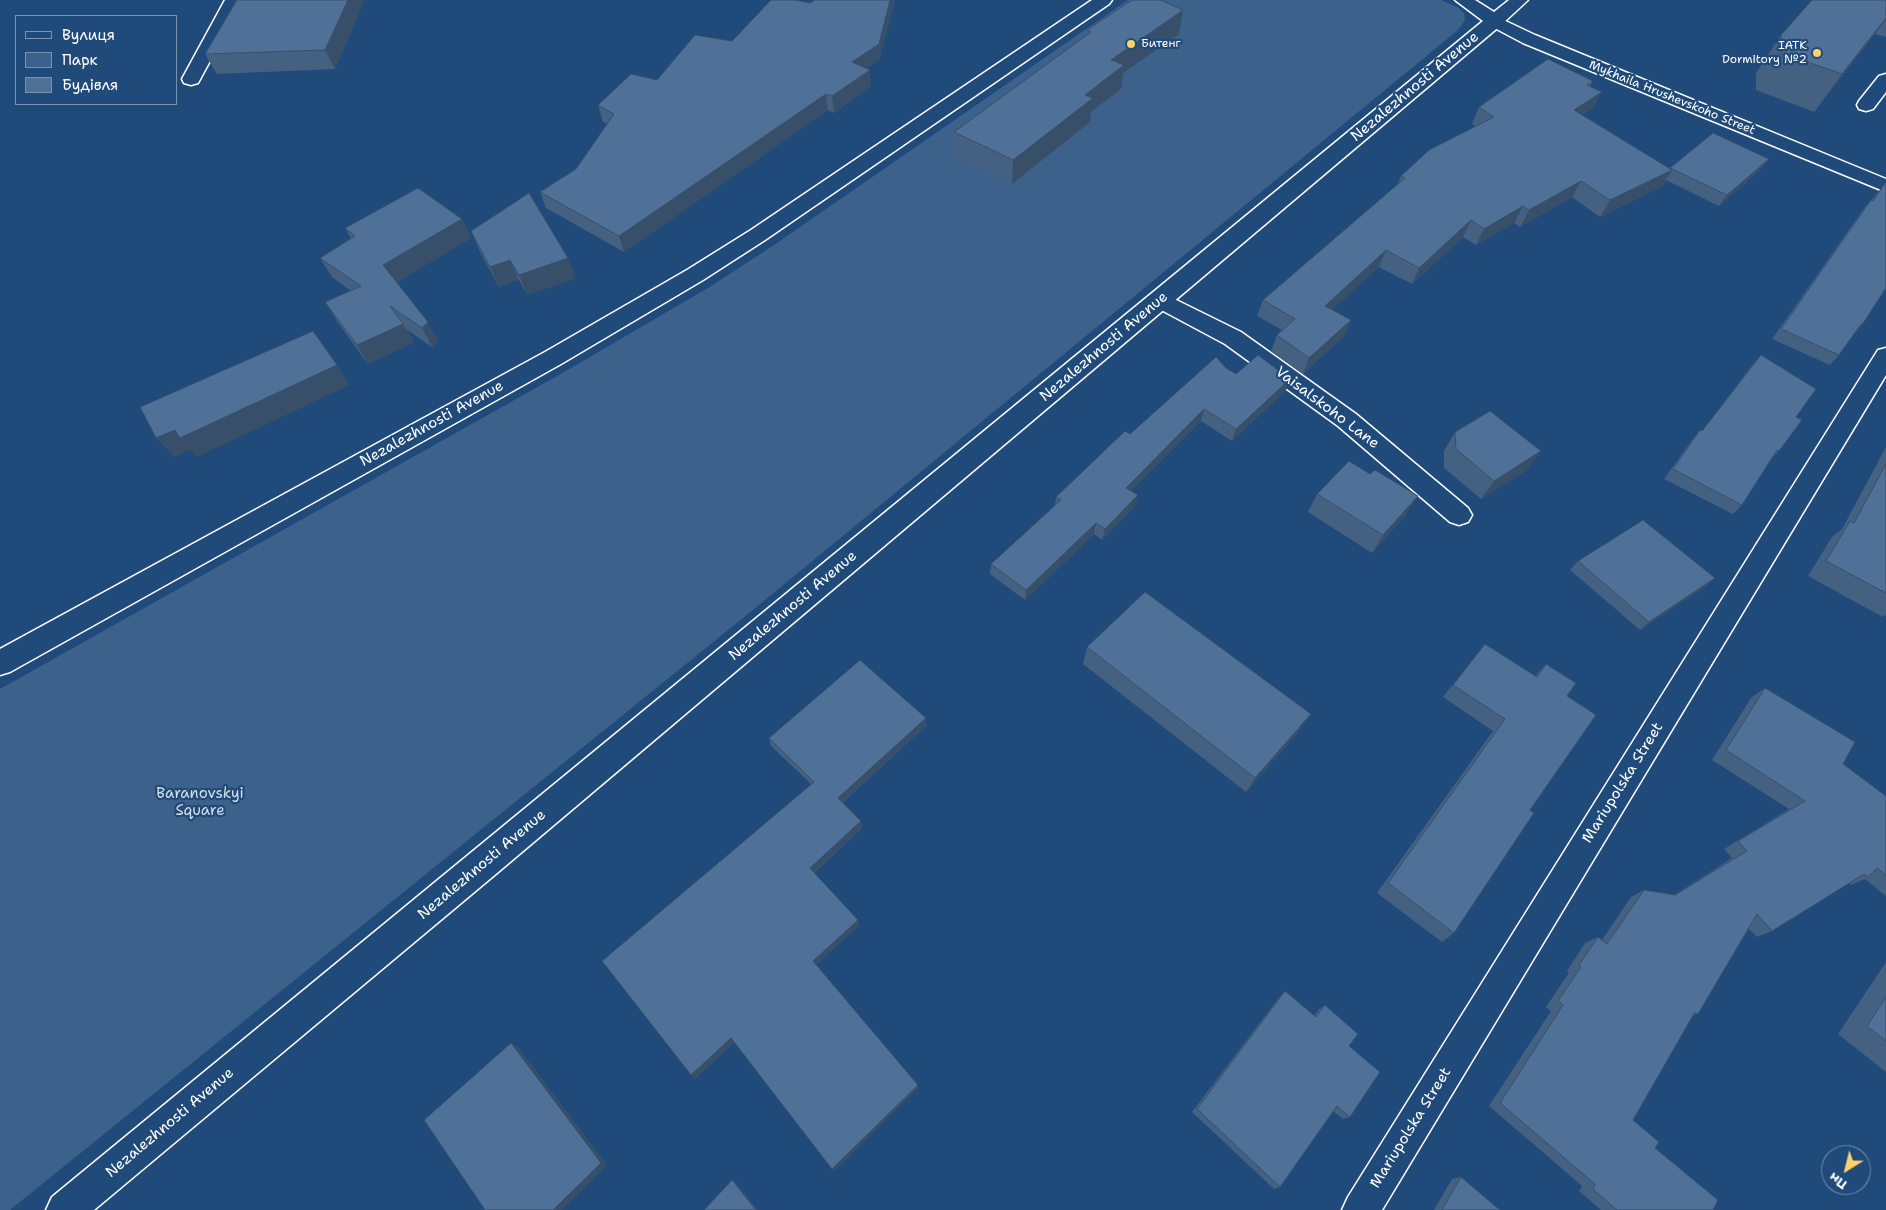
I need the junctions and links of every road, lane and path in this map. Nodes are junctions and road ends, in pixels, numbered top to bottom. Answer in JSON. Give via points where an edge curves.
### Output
{"nodes":[{"id":1,"x":234,"y":0,"type":"edge"},
{"id":2,"x":1103,"y":0,"type":"edge"},
{"id":3,"x":1464,"y":0,"type":"edge"},
{"id":4,"x":1519,"y":0,"type":"edge"},
{"id":5,"x":1495,"y":20,"type":"junction"},
{"id":6,"x":191,"y":79,"type":"dead end"},
{"id":7,"x":1886,"y":80,"type":"edge"},
{"id":8,"x":1866,"y":105,"type":"dead end"},
{"id":9,"x":1886,"y":186,"type":"edge"},
{"id":10,"x":1160,"y":300,"type":"junction"},
{"id":11,"x":1886,"y":356,"type":"edge"},
{"id":12,"x":1459,"y":515,"type":"dead end"},
{"id":13,"x":0,"y":664,"type":"edge"},
{"id":14,"x":65,"y":1210,"type":"edge"},
{"id":15,"x":1361,"y":1210,"type":"edge"}],
"edges":[{"from":1,"to":6,"type":"main road"},
{"from":2,"to":13,"type":"main road","name":"Nezalezhnosti Avenue","via":[[696,275],[553,358]]},
{"from":3,"to":5,"type":"main road","name":"Mykhaila Hrushevskoho Street"},
{"from":4,"to":5,"type":"main road","name":"Nezalezhnosti Avenue"},
{"from":5,"to":9,"type":"main road","name":"Mykhaila Hrushevskoho Street","via":[[1529,39]]},
{"from":5,"to":10,"type":"main road","name":"Nezalezhnosti Avenue"},
{"from":7,"to":8,"type":"main road"},
{"from":10,"to":12,"type":"main road","name":"Vaisalskoho Lane","via":[[1233,338],[1348,420]]},
{"from":10,"to":14,"type":"main road","name":"Nezalezhnosti Avenue"},
{"from":11,"to":15,"type":"main road","name":"Mariupolska Street"}]}
